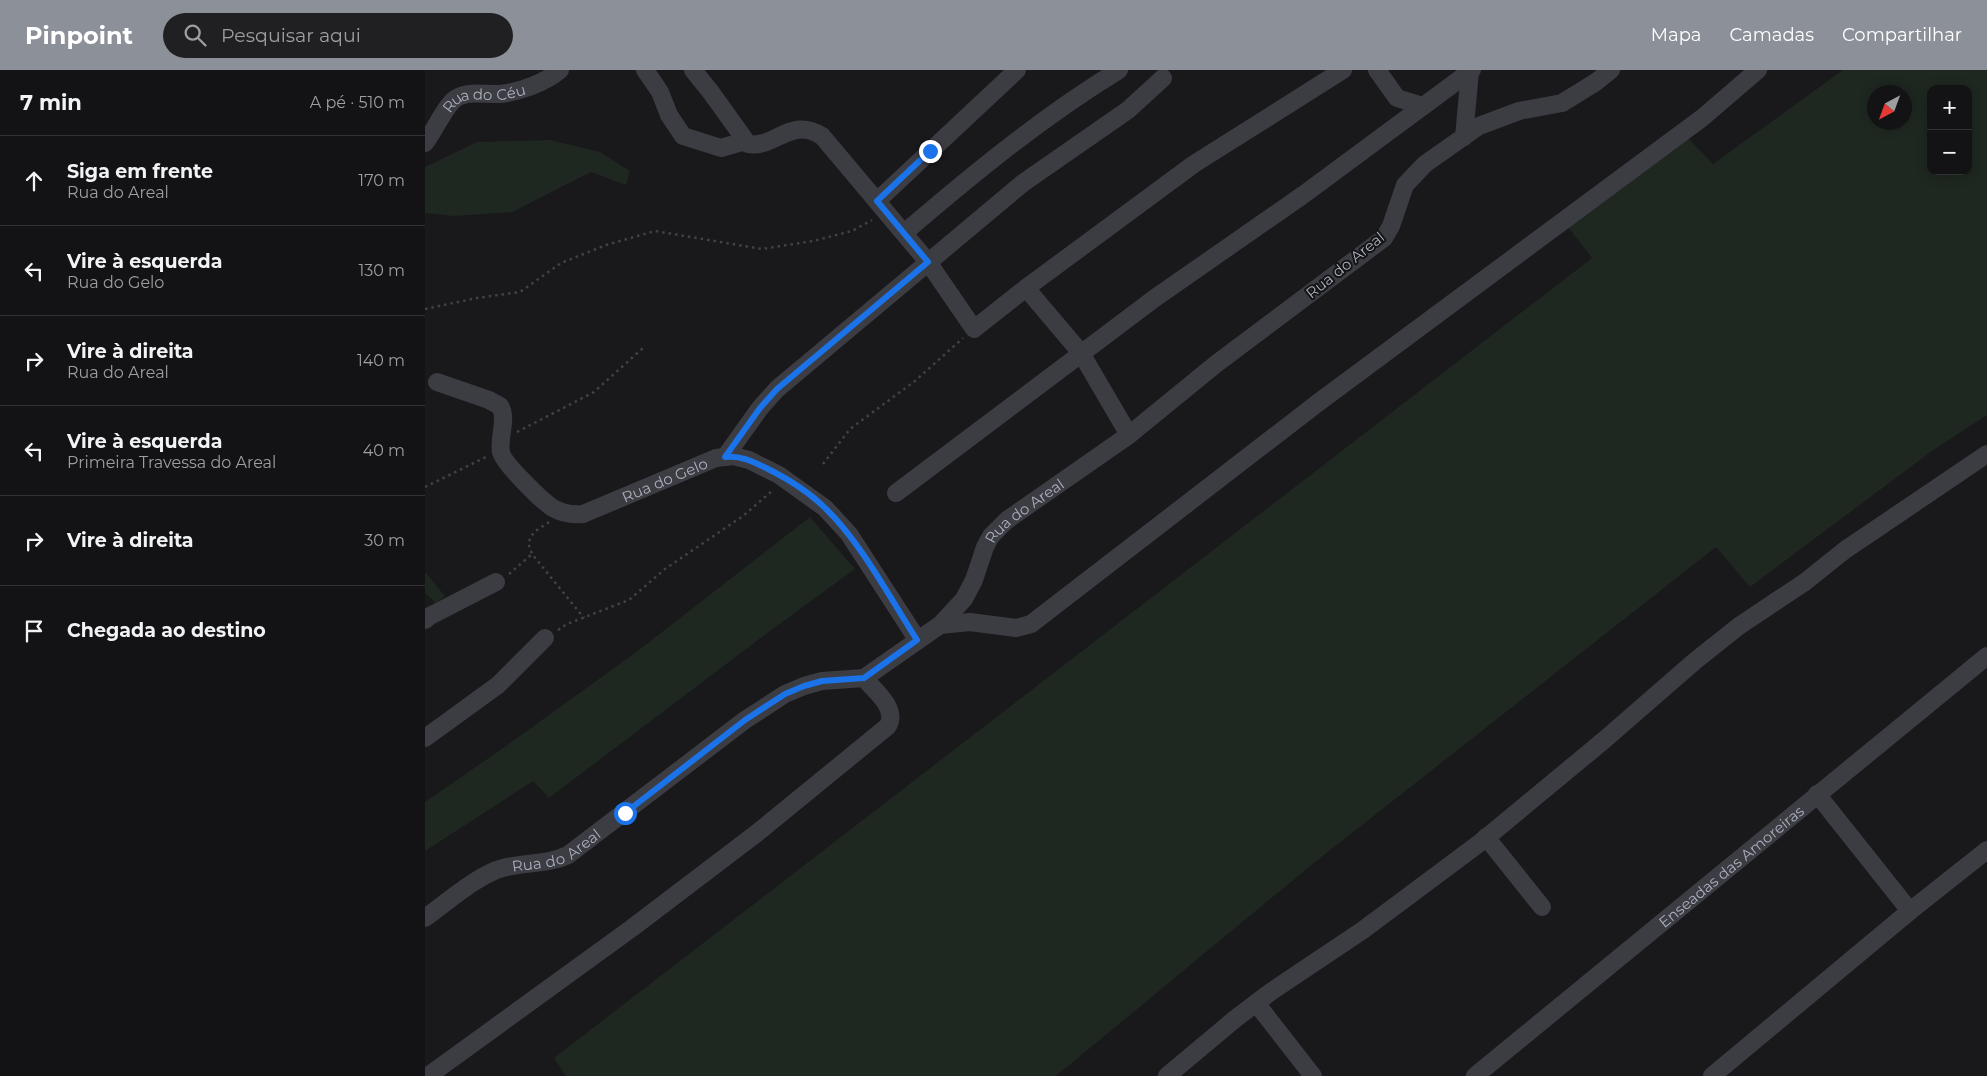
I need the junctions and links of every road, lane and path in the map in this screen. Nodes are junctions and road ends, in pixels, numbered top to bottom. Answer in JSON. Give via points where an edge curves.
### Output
{"nodes":[{"id":1,"x":560,"y":70,"type":"edge"},
{"id":2,"x":645,"y":70,"type":"edge"},
{"id":3,"x":693,"y":70,"type":"edge"},
{"id":4,"x":1017,"y":70,"type":"edge"},
{"id":5,"x":1119,"y":70,"type":"edge"},
{"id":6,"x":1343,"y":70,"type":"edge"},
{"id":7,"x":1377,"y":70,"type":"edge"},
{"id":8,"x":1611,"y":70,"type":"edge"},
{"id":9,"x":1759,"y":70,"type":"edge"},
{"id":10,"x":1471,"y":71,"type":"edge"},
{"id":11,"x":1163,"y":78,"type":"dead end"},
{"id":12,"x":1423,"y":106,"type":"junction"},
{"id":13,"x":1464,"y":137,"type":"junction"},
{"id":14,"x":425,"y":143,"type":"edge"},
{"id":15,"x":752,"y":143,"type":"junction"},
{"id":16,"x":882,"y":206,"type":"junction"},
{"id":17,"x":904,"y":233,"type":"junction"},
{"id":18,"x":928,"y":262,"type":"junction"},
{"id":19,"x":1026,"y":288,"type":"junction"},
{"id":20,"x":425,"y":309,"type":"edge"},
{"id":21,"x":974,"y":329,"type":"junction"},
{"id":22,"x":643,"y":348,"type":"dead end"},
{"id":23,"x":1081,"y":353,"type":"junction"},
{"id":24,"x":437,"y":382,"type":"dead end"},
{"id":25,"x":1129,"y":435,"type":"junction"},
{"id":26,"x":501,"y":440,"type":"junction"},
{"id":27,"x":1987,"y":454,"type":"edge"},
{"id":28,"x":725,"y":457,"type":"junction"},
{"id":29,"x":823,"y":464,"type":"dead end"},
{"id":30,"x":786,"y":479,"type":"junction"},
{"id":31,"x":425,"y":487,"type":"edge"},
{"id":32,"x":896,"y":493,"type":"dead end"},
{"id":33,"x":562,"y":512,"type":"junction"},
{"id":34,"x":532,"y":554,"type":"junction"},
{"id":35,"x":496,"y":582,"type":"joint"},
{"id":36,"x":584,"y":618,"type":"junction"},
{"id":37,"x":425,"y":620,"type":"edge"},
{"id":38,"x":940,"y":625,"type":"junction"},
{"id":39,"x":545,"y":638,"type":"joint"},
{"id":40,"x":917,"y":640,"type":"junction"},
{"id":41,"x":1987,"y":656,"type":"edge"},
{"id":42,"x":864,"y":678,"type":"junction"},
{"id":43,"x":425,"y":738,"type":"edge"},
{"id":44,"x":1817,"y":794,"type":"junction"},
{"id":45,"x":1486,"y":838,"type":"junction"},
{"id":46,"x":1987,"y":850,"type":"edge"},
{"id":47,"x":1542,"y":907,"type":"dead end"},
{"id":48,"x":1910,"y":911,"type":"junction"},
{"id":49,"x":425,"y":918,"type":"edge"},
{"id":50,"x":1256,"y":1003,"type":"junction"},
{"id":51,"x":428,"y":1076,"type":"edge"},
{"id":52,"x":1167,"y":1076,"type":"edge"},
{"id":53,"x":1313,"y":1076,"type":"edge"},
{"id":54,"x":1475,"y":1076,"type":"edge"},
{"id":55,"x":1712,"y":1076,"type":"edge"}],
"edges":[{"from":1,"to":14,"type":"street","name":"Rua do Céu","via":[[519,90],[457,97]]},
{"from":2,"to":15,"type":"street","via":[[683,136],[721,148]]},
{"from":3,"to":15,"type":"street"},
{"from":4,"to":16,"type":"street"},
{"from":5,"to":17,"type":"street","via":[[1075,96],[981,167]]},
{"from":6,"to":19,"type":"street","via":[[1194,164]]},
{"from":7,"to":12,"type":"street","via":[[1397,98]]},
{"from":8,"to":13,"type":"street","name":"Rua do Areal","via":[[1562,103],[1519,111],[1479,126]]},
{"from":9,"to":38,"type":"street","via":[[1702,118],[1319,402],[1031,624],[1016,628],[971,622]]},
{"from":10,"to":12,"type":"street"},
{"from":10,"to":13,"type":"street"},
{"from":11,"to":18,"type":"street","via":[[1128,110],[1023,183]]},
{"from":12,"to":23,"type":"street"},
{"from":13,"to":25,"type":"street","name":"Rua do Areal","via":[[1425,164],[1405,185],[1391,226],[1383,238],[1216,364]]},
{"from":15,"to":16,"type":"street","via":[[795,130],[814,131],[830,144]]},
{"from":16,"to":17,"type":"street"},
{"from":16,"to":20,"type":"path","via":[[852,232],[762,249],[655,231],[606,245],[561,263],[520,292]]},
{"from":17,"to":18,"type":"street"},
{"from":18,"to":21,"type":"street"},
{"from":18,"to":28,"type":"street","via":[[777,389]]},
{"from":19,"to":21,"type":"street"},
{"from":19,"to":23,"type":"street"},
{"from":21,"to":29,"type":"path","via":[[915,381],[850,429]]},
{"from":22,"to":26,"type":"path","via":[[594,392]]},
{"from":23,"to":25,"type":"street"},
{"from":23,"to":32,"type":"street"},
{"from":24,"to":26,"type":"street","via":[[500,406],[503,414]]},
{"from":25,"to":38,"type":"street","name":"Rua do Areal","via":[[1007,520],[991,536],[964,599]]},
{"from":26,"to":31,"type":"path","via":[[485,460]]},
{"from":26,"to":33,"type":"street","via":[[505,462],[552,507]]},
{"from":27,"to":45,"type":"street","via":[[1739,626]]},
{"from":28,"to":30,"type":"street","name":"Rua do Gelo","via":[[749,460]]},
{"from":28,"to":33,"type":"street","name":"Rua do Gelo","via":[[692,467],[583,514]]},
{"from":30,"to":36,"type":"path","via":[[743,516],[665,569],[629,600]]},
{"from":30,"to":40,"type":"street","name":"Rua do Gelo","via":[[825,508],[849,534]]},
{"from":33,"to":34,"type":"path","via":[[534,532],[527,543]]},
{"from":34,"to":35,"type":"path"},
{"from":34,"to":36,"type":"path"},
{"from":35,"to":37,"type":"street"},
{"from":36,"to":39,"type":"path"},
{"from":38,"to":40,"type":"street","name":"Rua do Areal"},
{"from":39,"to":43,"type":"street","via":[[498,685]]},
{"from":40,"to":42,"type":"street","name":"Rua do Areal"},
{"from":41,"to":44,"type":"street","name":"Enseadas das Amoreiras"},
{"from":42,"to":49,"type":"street","name":"Rua do Areal","via":[[822,681],[785,694],[745,720],[568,855],[545,863],[513,865],[492,872]]},
{"from":42,"to":51,"type":"street","via":[[889,709],[891,718],[888,726],[757,833]]},
{"from":44,"to":48,"type":"street"},
{"from":44,"to":54,"type":"street","name":"Enseadas das Amoreiras"},
{"from":45,"to":47,"type":"street"},
{"from":45,"to":50,"type":"street","via":[[1379,918]]},
{"from":46,"to":48,"type":"street"},
{"from":48,"to":55,"type":"street"},
{"from":50,"to":52,"type":"street"},
{"from":50,"to":53,"type":"street"}]}
